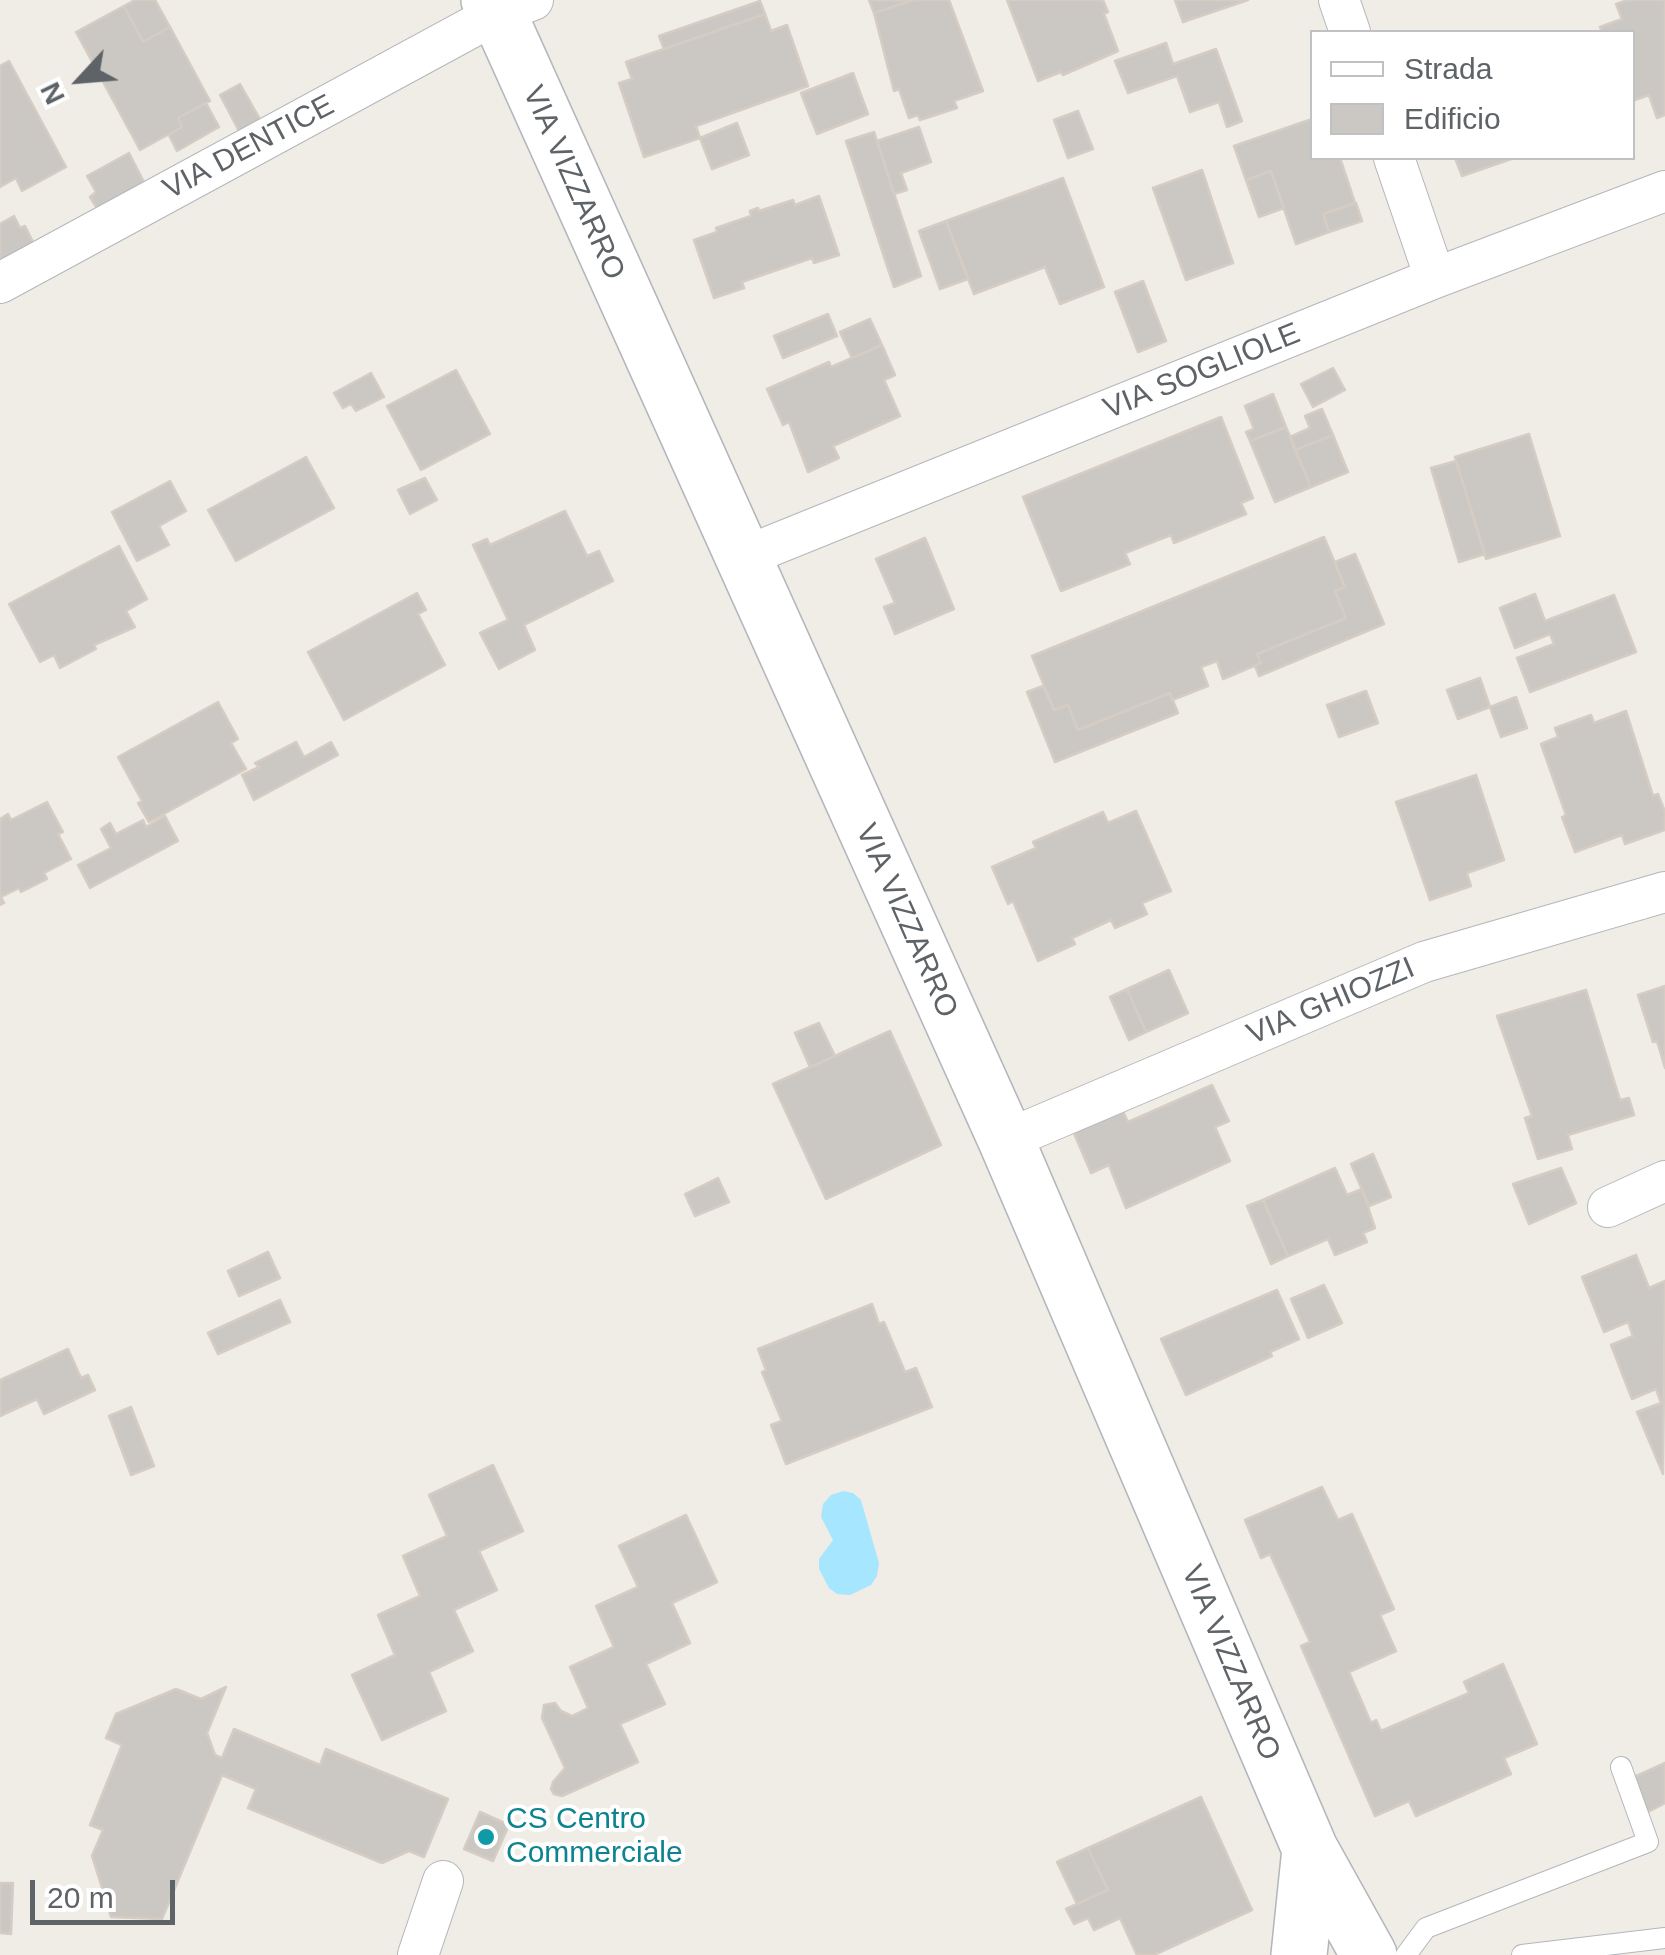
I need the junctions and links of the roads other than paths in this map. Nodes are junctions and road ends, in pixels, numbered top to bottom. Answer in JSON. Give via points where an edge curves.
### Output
{"nodes":[{"id":1,"x":1339,"y":0,"type":"edge"},
{"id":2,"x":506,"y":4,"type":"edge"},
{"id":3,"x":1349,"y":30,"type":"edge"},
{"id":4,"x":1395,"y":160,"type":"edge"},
{"id":5,"x":1662,"y":202,"type":"edge"},
{"id":6,"x":1435,"y":278,"type":"junction"},
{"id":7,"x":0,"y":283,"type":"edge"},
{"id":8,"x":741,"y":558,"type":"junction"},
{"id":9,"x":1665,"y":892,"type":"edge"},
{"id":10,"x":1006,"y":1140,"type":"junction"},
{"id":11,"x":1665,"y":1181,"type":"edge"},
{"id":12,"x":1608,"y":1207,"type":"dead end"},
{"id":13,"x":1621,"y":1766,"type":"dead end"},
{"id":14,"x":1310,"y":1849,"type":"junction"},
{"id":15,"x":443,"y":1881,"type":"dead end"},
{"id":16,"x":1665,"y":1938,"type":"edge"},
{"id":17,"x":418,"y":1955,"type":"edge"},
{"id":18,"x":1299,"y":1955,"type":"edge"},
{"id":19,"x":1369,"y":1955,"type":"edge"},
{"id":20,"x":1406,"y":1955,"type":"edge"},
{"id":21,"x":1522,"y":1955,"type":"edge"}],
"edges":[{"from":1,"to":3,"type":"street"},
{"from":2,"to":7,"type":"street","name":"VIA DENTICE"},
{"from":2,"to":8,"type":"street","name":"VIA VIZZARRO"},
{"from":4,"to":6,"type":"street"},
{"from":5,"to":6,"type":"street","name":"VIA SOGLIOLE"},
{"from":6,"to":8,"type":"street","name":"VIA SOGLIOLE"},
{"from":8,"to":10,"type":"street","name":"VIA VIZZARRO"},
{"from":9,"to":10,"type":"street","name":"VIA GHIOZZI","via":[[1424,962]]},
{"from":10,"to":14,"type":"street","name":"VIA VIZZARRO"},
{"from":11,"to":12,"type":"street"},
{"from":13,"to":20,"type":"lane","via":[[1648,1842],[1426,1928]]},
{"from":14,"to":18,"type":"street","name":"VIA VIZZARRO"},
{"from":14,"to":19,"type":"street","name":"VIA VIZZARRO"},
{"from":15,"to":17,"type":"street"},
{"from":16,"to":21,"type":"lane"}]}
